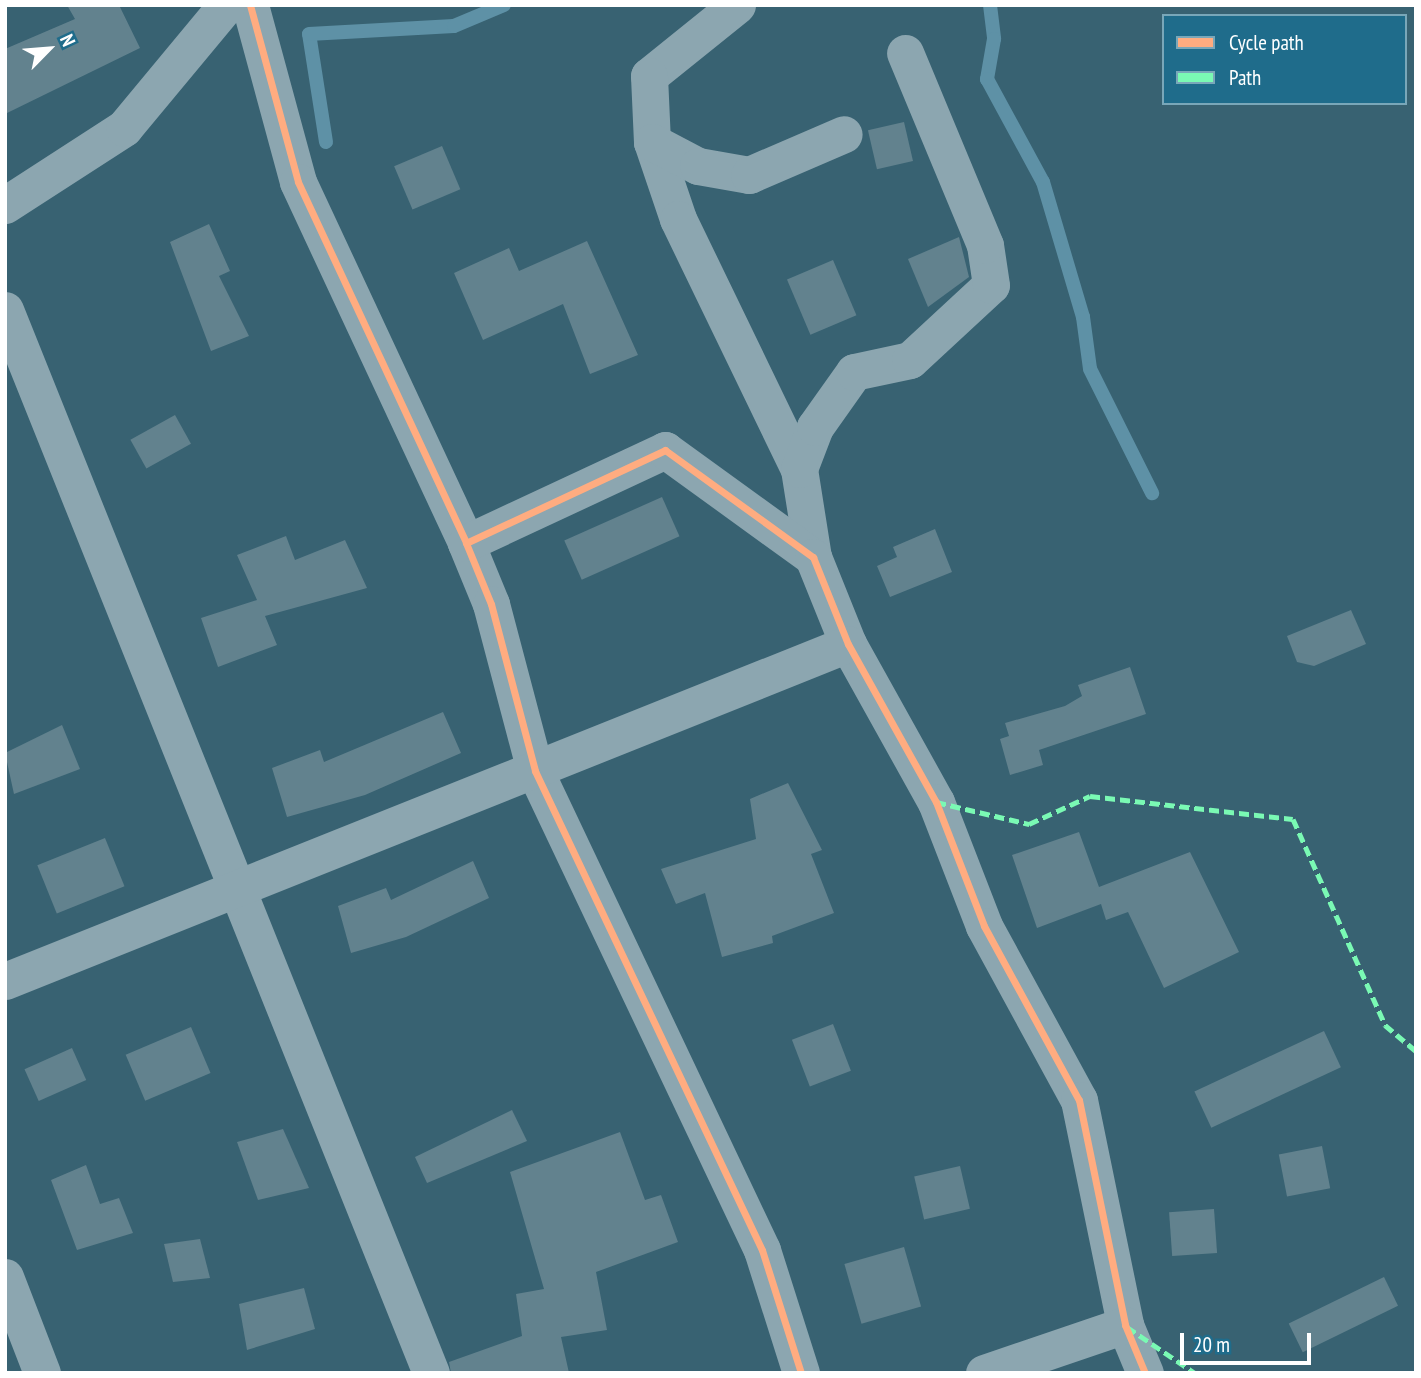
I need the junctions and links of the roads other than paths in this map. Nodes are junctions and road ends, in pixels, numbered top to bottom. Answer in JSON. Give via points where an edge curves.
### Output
{"nodes":[{"id":1,"x":226,"y":5,"type":"edge"},
{"id":2,"x":250,"y":5,"type":"edge"},
{"id":3,"x":737,"y":5,"type":"edge"},
{"id":4,"x":905,"y":53,"type":"dead end"},
{"id":5,"x":844,"y":134,"type":"dead end"},
{"id":6,"x":652,"y":142,"type":"junction"},
{"id":7,"x":5,"y":205,"type":"edge"},
{"id":8,"x":5,"y":310,"type":"edge"},
{"id":9,"x":799,"y":469,"type":"junction"},
{"id":10,"x":466,"y":543,"type":"junction"},
{"id":11,"x":813,"y":557,"type":"junction"},
{"id":12,"x":848,"y":644,"type":"junction"},
{"id":13,"x":535,"y":771,"type":"junction"},
{"id":14,"x":240,"y":892,"type":"junction"},
{"id":15,"x":5,"y":981,"type":"edge"},
{"id":16,"x":5,"y":1277,"type":"edge"},
{"id":17,"x":1125,"y":1325,"type":"junction"},
{"id":18,"x":43,"y":1373,"type":"edge"},
{"id":19,"x":431,"y":1373,"type":"edge"},
{"id":20,"x":801,"y":1373,"type":"edge"},
{"id":21,"x":984,"y":1373,"type":"edge"},
{"id":22,"x":1145,"y":1373,"type":"edge"}],
"edges":[{"from":1,"to":7,"type":"street","via":[[124,128]]},
{"from":2,"to":10,"type":"street","via":[[298,181]]},
{"from":3,"to":6,"type":"street","via":[[649,76]]},
{"from":4,"to":9,"type":"street","via":[[985,245],[991,285],[910,360],[854,372],[816,427]]},
{"from":5,"to":6,"type":"street","via":[[748,175],[698,166]]},
{"from":6,"to":9,"type":"street","via":[[678,219]]},
{"from":8,"to":14,"type":"street"},
{"from":9,"to":11,"type":"street"},
{"from":10,"to":11,"type":"street","via":[[665,450]]},
{"from":10,"to":13,"type":"street","via":[[491,604]]},
{"from":11,"to":12,"type":"street"},
{"from":12,"to":13,"type":"street"},
{"from":12,"to":17,"type":"street","via":[[936,802],[984,926],[1079,1100]]},
{"from":13,"to":14,"type":"street"},
{"from":13,"to":20,"type":"street","via":[[762,1250]]},
{"from":14,"to":15,"type":"street"},
{"from":14,"to":19,"type":"street"},
{"from":16,"to":18,"type":"street"},
{"from":17,"to":21,"type":"street"},
{"from":17,"to":22,"type":"street"}]}
